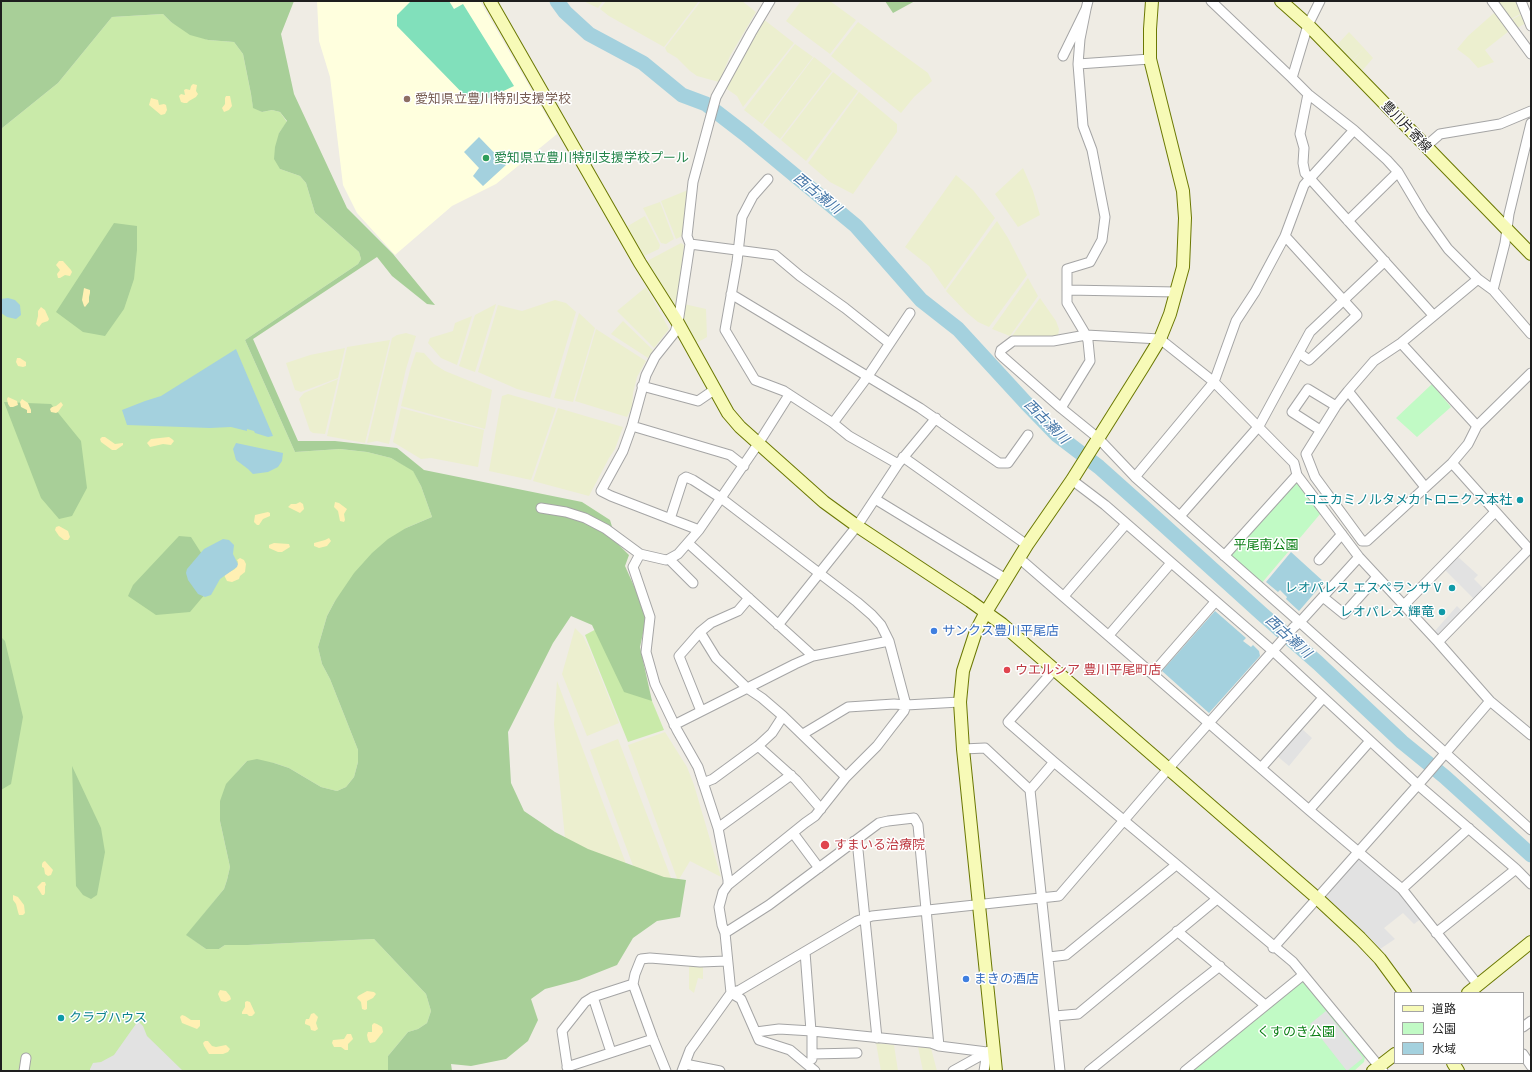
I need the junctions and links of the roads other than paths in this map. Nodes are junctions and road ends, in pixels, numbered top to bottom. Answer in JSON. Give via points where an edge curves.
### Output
{"nodes":[{"id":1,"x":490,"y":1,"type":"edge"},
{"id":2,"x":770,"y":1,"type":"edge"},
{"id":3,"x":1152,"y":1,"type":"edge"},
{"id":4,"x":1211,"y":1,"type":"edge"},
{"id":5,"x":1281,"y":1,"type":"edge"},
{"id":6,"x":1320,"y":1,"type":"edge"},
{"id":7,"x":1492,"y":1,"type":"edge"},
{"id":8,"x":1521,"y":1,"type":"edge"},
{"id":9,"x":1087,"y":5,"type":"edge"},
{"id":10,"x":1308,"y":25,"type":"junction"},
{"id":11,"x":1531,"y":26,"type":"edge"},
{"id":12,"x":1531,"y":53,"type":"edge"},
{"id":13,"x":1150,"y":59,"type":"junction"},
{"id":14,"x":1078,"y":61,"type":"junction"},
{"id":15,"x":1292,"y":78,"type":"junction"},
{"id":16,"x":1308,"y":94,"type":"junction"},
{"id":17,"x":1531,"y":111,"type":"edge"},
{"id":18,"x":1531,"y":123,"type":"edge"},
{"id":19,"x":1354,"y":130,"type":"junction"},
{"id":20,"x":1425,"y":147,"type":"junction"},
{"id":21,"x":1398,"y":172,"type":"junction"},
{"id":22,"x":768,"y":179,"type":"dead end"},
{"id":23,"x":1309,"y":179,"type":"junction"},
{"id":24,"x":1348,"y":221,"type":"junction"},
{"id":25,"x":1507,"y":228,"type":"junction"},
{"id":26,"x":1285,"y":236,"type":"junction"},
{"id":27,"x":690,"y":244,"type":"junction"},
{"id":28,"x":738,"y":250,"type":"junction"},
{"id":29,"x":1531,"y":254,"type":"edge"},
{"id":30,"x":1385,"y":261,"type":"junction"},
{"id":31,"x":1478,"y":279,"type":"junction"},
{"id":32,"x":1067,"y":290,"type":"junction"},
{"id":33,"x":1493,"y":290,"type":"junction"},
{"id":34,"x":1176,"y":292,"type":"junction"},
{"id":35,"x":731,"y":294,"type":"junction"},
{"id":36,"x":1343,"y":300,"type":"junction"},
{"id":37,"x":910,"y":313,"type":"dead end"},
{"id":38,"x":1433,"y":315,"type":"junction"},
{"id":39,"x":678,"y":324,"type":"junction"},
{"id":40,"x":1531,"y":334,"type":"edge"},
{"id":41,"x":1086,"y":335,"type":"junction"},
{"id":42,"x":1160,"y":339,"type":"junction"},
{"id":43,"x":889,"y":343,"type":"junction"},
{"id":44,"x":1401,"y":343,"type":"junction"},
{"id":45,"x":1299,"y":353,"type":"junction"},
{"id":46,"x":1531,"y":374,"type":"edge"},
{"id":47,"x":868,"y":376,"type":"junction"},
{"id":48,"x":1214,"y":382,"type":"junction"},
{"id":49,"x":642,"y":386,"type":"junction"},
{"id":50,"x":714,"y":390,"type":"junction"},
{"id":51,"x":1348,"y":391,"type":"junction"},
{"id":52,"x":789,"y":395,"type":"junction"},
{"id":53,"x":1336,"y":406,"type":"junction"},
{"id":54,"x":1061,"y":408,"type":"junction"},
{"id":55,"x":936,"y":418,"type":"junction"},
{"id":56,"x":833,"y":423,"type":"junction"},
{"id":57,"x":632,"y":426,"type":"junction"},
{"id":58,"x":1259,"y":426,"type":"junction"},
{"id":59,"x":1477,"y":426,"type":"junction"},
{"id":60,"x":1320,"y":430,"type":"junction"},
{"id":61,"x":1028,"y":435,"type":"dead end"},
{"id":62,"x":1096,"y":443,"type":"junction"},
{"id":63,"x":758,"y":444,"type":"junction"},
{"id":64,"x":900,"y":461,"type":"junction"},
{"id":65,"x":1452,"y":463,"type":"junction"},
{"id":66,"x":744,"y":466,"type":"junction"},
{"id":67,"x":1297,"y":475,"type":"junction"},
{"id":68,"x":1135,"y":477,"type":"junction"},
{"id":69,"x":1072,"y":480,"type":"junction"},
{"id":70,"x":1425,"y":487,"type":"junction"},
{"id":71,"x":721,"y":498,"type":"junction"},
{"id":72,"x":876,"y":499,"type":"junction"},
{"id":73,"x":541,"y":508,"type":"dead end"},
{"id":74,"x":1495,"y":512,"type":"junction"},
{"id":75,"x":1180,"y":516,"type":"junction"},
{"id":76,"x":670,"y":519,"type":"junction"},
{"id":77,"x":1126,"y":524,"type":"junction"},
{"id":78,"x":858,"y":526,"type":"junction"},
{"id":79,"x":700,"y":530,"type":"junction"},
{"id":80,"x":1342,"y":534,"type":"junction"},
{"id":81,"x":688,"y":543,"type":"junction"},
{"id":82,"x":1027,"y":545,"type":"junction"},
{"id":83,"x":640,"y":554,"type":"junction"},
{"id":84,"x":1224,"y":556,"type":"junction"},
{"id":85,"x":1359,"y":557,"type":"junction"},
{"id":86,"x":1019,"y":558,"type":"junction"},
{"id":87,"x":668,"y":559,"type":"junction"},
{"id":88,"x":1319,"y":560,"type":"dead end"},
{"id":89,"x":1171,"y":563,"type":"junction"},
{"id":90,"x":819,"y":573,"type":"junction"},
{"id":91,"x":1377,"y":577,"type":"junction"},
{"id":92,"x":1006,"y":579,"type":"junction"},
{"id":93,"x":693,"y":583,"type":"dead end"},
{"id":94,"x":1064,"y":596,"type":"junction"},
{"id":95,"x":1323,"y":597,"type":"junction"},
{"id":96,"x":749,"y":598,"type":"junction"},
{"id":97,"x":1215,"y":602,"type":"junction"},
{"id":98,"x":1403,"y":606,"type":"junction"},
{"id":99,"x":986,"y":612,"type":"junction"},
{"id":100,"x":778,"y":625,"type":"junction"},
{"id":101,"x":1297,"y":625,"type":"junction"},
{"id":102,"x":700,"y":632,"type":"junction"},
{"id":103,"x":1109,"y":635,"type":"junction"},
{"id":104,"x":889,"y":641,"type":"junction"},
{"id":105,"x":1438,"y":642,"type":"junction"},
{"id":106,"x":1275,"y":648,"type":"junction"},
{"id":107,"x":813,"y":656,"type":"junction"},
{"id":108,"x":1054,"y":670,"type":"junction"},
{"id":109,"x":1153,"y":673,"type":"junction"},
{"id":110,"x":746,"y":688,"type":"junction"},
{"id":111,"x":1323,"y":698,"type":"junction"},
{"id":112,"x":1490,"y":701,"type":"junction"},
{"id":113,"x":960,"y":702,"type":"junction"},
{"id":114,"x":906,"y":705,"type":"junction"},
{"id":115,"x":701,"y":711,"type":"junction"},
{"id":116,"x":783,"y":716,"type":"junction"},
{"id":117,"x":1209,"y":723,"type":"junction"},
{"id":118,"x":674,"y":725,"type":"junction"},
{"id":119,"x":803,"y":734,"type":"junction"},
{"id":120,"x":1531,"y":734,"type":"edge"},
{"id":121,"x":1370,"y":741,"type":"junction"},
{"id":122,"x":758,"y":746,"type":"junction"},
{"id":123,"x":963,"y":749,"type":"junction"},
{"id":124,"x":1443,"y":756,"type":"junction"},
{"id":125,"x":1054,"y":762,"type":"junction"},
{"id":126,"x":1261,"y":768,"type":"junction"},
{"id":127,"x":1168,"y":769,"type":"junction"},
{"id":128,"x":791,"y":775,"type":"junction"},
{"id":129,"x":846,"y":777,"type":"junction"},
{"id":130,"x":1421,"y":781,"type":"junction"},
{"id":131,"x":703,"y":783,"type":"junction"},
{"id":132,"x":1030,"y":790,"type":"junction"},
{"id":133,"x":821,"y":809,"type":"junction"},
{"id":134,"x":1309,"y":810,"type":"junction"},
{"id":135,"x":1124,"y":821,"type":"junction"},
{"id":136,"x":718,"y":828,"type":"junction"},
{"id":137,"x":1469,"y":828,"type":"junction"},
{"id":138,"x":1531,"y":830,"type":"edge"},
{"id":139,"x":793,"y":833,"type":"junction"},
{"id":140,"x":854,"y":841,"type":"junction"},
{"id":141,"x":1358,"y":852,"type":"junction"},
{"id":142,"x":1176,"y":865,"type":"junction"},
{"id":143,"x":819,"y":868,"type":"junction"},
{"id":144,"x":1516,"y":869,"type":"junction"},
{"id":145,"x":1531,"y":884,"type":"edge"},
{"id":146,"x":728,"y":885,"type":"junction"},
{"id":147,"x":1402,"y":889,"type":"junction"},
{"id":148,"x":1042,"y":898,"type":"junction"},
{"id":149,"x":1317,"y":898,"type":"junction"},
{"id":150,"x":1217,"y":899,"type":"junction"},
{"id":151,"x":978,"y":903,"type":"junction"},
{"id":152,"x":926,"y":911,"type":"junction"},
{"id":153,"x":865,"y":918,"type":"junction"},
{"id":154,"x":1177,"y":931,"type":"junction"},
{"id":155,"x":725,"y":933,"type":"junction"},
{"id":156,"x":1436,"y":933,"type":"junction"},
{"id":157,"x":1531,"y":942,"type":"edge"},
{"id":158,"x":1273,"y":948,"type":"junction"},
{"id":159,"x":805,"y":952,"type":"junction"},
{"id":160,"x":1049,"y":956,"type":"junction"},
{"id":161,"x":727,"y":962,"type":"junction"},
{"id":162,"x":1220,"y":966,"type":"junction"},
{"id":163,"x":1303,"y":975,"type":"junction"},
{"id":164,"x":633,"y":984,"type":"junction"},
{"id":165,"x":1478,"y":985,"type":"junction"},
{"id":166,"x":1404,"y":992,"type":"edge"},
{"id":167,"x":1469,"y":992,"type":"edge"},
{"id":168,"x":731,"y":993,"type":"junction"},
{"id":169,"x":593,"y":997,"type":"junction"},
{"id":170,"x":1265,"y":1005,"type":"junction"},
{"id":171,"x":1055,"y":1016,"type":"junction"},
{"id":172,"x":811,"y":1031,"type":"junction"},
{"id":173,"x":756,"y":1032,"type":"junction"},
{"id":174,"x":877,"y":1038,"type":"junction"},
{"id":175,"x":653,"y":1039,"type":"junction"},
{"id":176,"x":939,"y":1046,"type":"junction"},
{"id":177,"x":991,"y":1050,"type":"junction"},
{"id":178,"x":612,"y":1052,"type":"junction"},
{"id":179,"x":857,"y":1053,"type":"dead end"},
{"id":180,"x":812,"y":1054,"type":"junction"},
{"id":181,"x":1394,"y":1055,"type":"edge"},
{"id":182,"x":1524,"y":1056,"type":"edge"},
{"id":183,"x":26,"y":1058,"type":"dead end"},
{"id":184,"x":1531,"y":1066,"type":"edge"},
{"id":185,"x":684,"y":1067,"type":"edge"},
{"id":186,"x":567,"y":1069,"type":"edge"},
{"id":187,"x":1378,"y":1069,"type":"edge"},
{"id":188,"x":814,"y":1070,"type":"edge"},
{"id":189,"x":24,"y":1071,"type":"edge"},
{"id":190,"x":666,"y":1071,"type":"edge"},
{"id":191,"x":720,"y":1071,"type":"edge"},
{"id":192,"x":953,"y":1071,"type":"edge"},
{"id":193,"x":984,"y":1071,"type":"edge"},
{"id":194,"x":996,"y":1071,"type":"edge"},
{"id":195,"x":1060,"y":1071,"type":"edge"},
{"id":196,"x":1089,"y":1071,"type":"edge"},
{"id":197,"x":1185,"y":1071,"type":"edge"}],
"edges":[{"from":1,"to":39,"type":"street","via":[[636,256]]},
{"from":2,"to":27,"type":"street","via":[[716,97],[693,182],[687,236]]},
{"from":3,"to":13,"type":"street"},
{"from":4,"to":15,"type":"street"},
{"from":5,"to":10,"type":"street","name":"豊川片寄線"},
{"from":6,"to":10,"type":"street"},
{"from":7,"to":12,"type":"street"},
{"from":8,"to":11,"type":"street"},
{"from":9,"to":14,"type":"street"},
{"from":9,"to":14,"type":"street","via":[[1060,55]]},
{"from":10,"to":15,"type":"street"},
{"from":10,"to":20,"type":"street","name":"豊川片寄線"},
{"from":13,"to":14,"type":"street"},
{"from":13,"to":34,"type":"street","via":[[1183,191],[1183,267]]},
{"from":14,"to":32,"type":"street","via":[[1082,126],[1092,150],[1105,217],[1102,240],[1090,262],[1067,269]]},
{"from":15,"to":16,"type":"street"},
{"from":16,"to":19,"type":"street"},
{"from":16,"to":23,"type":"street","via":[[1300,134],[1304,148],[1304,173]]},
{"from":17,"to":20,"type":"street","via":[[1500,124],[1440,134]]},
{"from":18,"to":25,"type":"street"},
{"from":19,"to":21,"type":"street"},
{"from":19,"to":23,"type":"street"},
{"from":20,"to":25,"type":"street","name":"豊川片寄線"},
{"from":21,"to":24,"type":"street"},
{"from":21,"to":31,"type":"street","via":[[1448,249]]},
{"from":22,"to":28,"type":"street","via":[[752,196],[744,211]]},
{"from":23,"to":24,"type":"street"},
{"from":23,"to":26,"type":"street","via":[[1304,185]]},
{"from":24,"to":30,"type":"street"},
{"from":25,"to":29,"type":"street","name":"豊川片寄線"},
{"from":25,"to":33,"type":"street"},
{"from":26,"to":36,"type":"street"},
{"from":26,"to":48,"type":"street","via":[[1236,321]]},
{"from":27,"to":28,"type":"street"},
{"from":27,"to":39,"type":"street"},
{"from":28,"to":35,"type":"street"},
{"from":28,"to":43,"type":"street","via":[[775,255]]},
{"from":30,"to":36,"type":"street"},
{"from":30,"to":38,"type":"street"},
{"from":31,"to":33,"type":"street"},
{"from":31,"to":38,"type":"street"},
{"from":32,"to":34,"type":"street"},
{"from":32,"to":41,"type":"street","via":[[1067,303]]},
{"from":33,"to":40,"type":"street"},
{"from":34,"to":42,"type":"street"},
{"from":35,"to":47,"type":"street"},
{"from":35,"to":52,"type":"street","via":[[726,330],[755,380]]},
{"from":36,"to":45,"type":"street","via":[[1310,332]]},
{"from":36,"to":45,"type":"street","via":[[1357,315],[1310,360]]},
{"from":37,"to":43,"type":"street"},
{"from":38,"to":44,"type":"street"},
{"from":39,"to":49,"type":"street","via":[[655,358]]},
{"from":39,"to":50,"type":"street"},
{"from":41,"to":42,"type":"street"},
{"from":41,"to":54,"type":"street","via":[[1090,361]]},
{"from":41,"to":54,"type":"street","via":[[1054,341],[1013,341],[1001,350],[1002,357]]},
{"from":42,"to":48,"type":"street"},
{"from":42,"to":62,"type":"street"},
{"from":43,"to":47,"type":"street"},
{"from":44,"to":51,"type":"street","via":[[1374,361]]},
{"from":44,"to":59,"type":"street"},
{"from":45,"to":58,"type":"street"},
{"from":46,"to":59,"type":"street"},
{"from":47,"to":55,"type":"street"},
{"from":47,"to":56,"type":"street"},
{"from":48,"to":58,"type":"street"},
{"from":48,"to":68,"type":"street"},
{"from":49,"to":50,"type":"street","via":[[698,400]]},
{"from":49,"to":57,"type":"street"},
{"from":50,"to":63,"type":"street","via":[[728,413]]},
{"from":51,"to":53,"type":"street"},
{"from":51,"to":70,"type":"street"},
{"from":52,"to":56,"type":"street"},
{"from":52,"to":63,"type":"street"},
{"from":53,"to":60,"type":"street"},
{"from":53,"to":60,"type":"street","via":[[1308,389],[1292,412]]},
{"from":54,"to":62,"type":"street"},
{"from":55,"to":61,"type":"street","via":[[1004,464],[1008,463]]},
{"from":55,"to":64,"type":"street"},
{"from":56,"to":64,"type":"street","via":[[849,436]]},
{"from":57,"to":66,"type":"street","via":[[730,455]]},
{"from":57,"to":76,"type":"street","via":[[623,451],[601,490]]},
{"from":58,"to":67,"type":"street","via":[[1294,463]]},
{"from":58,"to":75,"type":"street"},
{"from":59,"to":65,"type":"street","via":[[1468,444]]},
{"from":60,"to":70,"type":"street","via":[[1306,454],[1308,463],[1315,477],[1362,541],[1367,541]]},
{"from":62,"to":68,"type":"street"},
{"from":62,"to":69,"type":"street"},
{"from":63,"to":66,"type":"street"},
{"from":63,"to":78,"type":"street","via":[[824,502]]},
{"from":64,"to":72,"type":"street"},
{"from":64,"to":82,"type":"street"},
{"from":65,"to":70,"type":"street"},
{"from":65,"to":74,"type":"street"},
{"from":66,"to":71,"type":"street"},
{"from":67,"to":80,"type":"street"},
{"from":67,"to":84,"type":"street"},
{"from":68,"to":75,"type":"street"},
{"from":69,"to":77,"type":"street"},
{"from":69,"to":82,"type":"street"},
{"from":71,"to":76,"type":"street","via":[[686,477],[683,479]]},
{"from":71,"to":79,"type":"street"},
{"from":71,"to":90,"type":"street"},
{"from":72,"to":78,"type":"street"},
{"from":72,"to":92,"type":"street"},
{"from":73,"to":83,"type":"street","via":[[585,518],[606,529]]},
{"from":74,"to":98,"type":"street"},
{"from":74,"to":105,"type":"street","via":[[1529,550]]},
{"from":75,"to":84,"type":"street"},
{"from":76,"to":79,"type":"street"},
{"from":77,"to":89,"type":"street"},
{"from":77,"to":94,"type":"street"},
{"from":78,"to":90,"type":"street"},
{"from":78,"to":99,"type":"street"},
{"from":79,"to":81,"type":"street"},
{"from":80,"to":85,"type":"street"},
{"from":80,"to":88,"type":"street"},
{"from":81,"to":87,"type":"street","via":[[678,554]]},
{"from":81,"to":96,"type":"street"},
{"from":82,"to":86,"type":"street"},
{"from":83,"to":87,"type":"street"},
{"from":83,"to":118,"type":"street","via":[[633,567],[650,617],[646,652],[655,684]]},
{"from":84,"to":101,"type":"street"},
{"from":85,"to":91,"type":"street"},
{"from":85,"to":95,"type":"street"},
{"from":86,"to":92,"type":"street"},
{"from":86,"to":94,"type":"street"},
{"from":87,"to":93,"type":"street"},
{"from":89,"to":97,"type":"street"},
{"from":89,"to":103,"type":"street"},
{"from":90,"to":100,"type":"street"},
{"from":90,"to":104,"type":"street","via":[[872,615],[881,625]]},
{"from":91,"to":95,"type":"street","via":[[1344,614]]},
{"from":91,"to":98,"type":"street"},
{"from":92,"to":99,"type":"street"},
{"from":94,"to":103,"type":"street"},
{"from":95,"to":101,"type":"street"},
{"from":96,"to":100,"type":"street"},
{"from":96,"to":102,"type":"street","via":[[738,611],[711,623]]},
{"from":97,"to":106,"type":"street"},
{"from":97,"to":109,"type":"street"},
{"from":98,"to":105,"type":"street"},
{"from":99,"to":108,"type":"street"},
{"from":99,"to":113,"type":"street","via":[[976,630],[963,671]]},
{"from":100,"to":107,"type":"street"},
{"from":101,"to":106,"type":"street"},
{"from":101,"to":124,"type":"street"},
{"from":102,"to":110,"type":"street","via":[[716,658]]},
{"from":102,"to":115,"type":"street","via":[[679,656]]},
{"from":103,"to":109,"type":"street"},
{"from":104,"to":107,"type":"street"},
{"from":104,"to":114,"type":"street"},
{"from":105,"to":112,"type":"street"},
{"from":106,"to":111,"type":"street"},
{"from":106,"to":117,"type":"street"},
{"from":107,"to":110,"type":"street"},
{"from":108,"to":125,"type":"street","via":[[1008,722]]},
{"from":108,"to":127,"type":"street"},
{"from":109,"to":117,"type":"street"},
{"from":110,"to":115,"type":"street"},
{"from":110,"to":116,"type":"street"},
{"from":111,"to":121,"type":"street"},
{"from":111,"to":126,"type":"street"},
{"from":112,"to":120,"type":"street"},
{"from":112,"to":124,"type":"street"},
{"from":113,"to":114,"type":"street"},
{"from":113,"to":123,"type":"street"},
{"from":114,"to":119,"type":"street","via":[[848,707]]},
{"from":114,"to":129,"type":"street","via":[[881,740]]},
{"from":115,"to":118,"type":"street"},
{"from":116,"to":119,"type":"street"},
{"from":116,"to":122,"type":"street","via":[[772,733]]},
{"from":117,"to":126,"type":"street"},
{"from":117,"to":127,"type":"street"},
{"from":118,"to":131,"type":"street","via":[[698,767]]},
{"from":119,"to":129,"type":"street"},
{"from":121,"to":130,"type":"street"},
{"from":121,"to":134,"type":"street"},
{"from":122,"to":128,"type":"street"},
{"from":122,"to":131,"type":"street","via":[[713,779]]},
{"from":123,"to":132,"type":"street","via":[[985,748]]},
{"from":123,"to":151,"type":"street"},
{"from":124,"to":130,"type":"street"},
{"from":124,"to":138,"type":"street"},
{"from":125,"to":132,"type":"street"},
{"from":125,"to":135,"type":"street"},
{"from":126,"to":134,"type":"street"},
{"from":127,"to":135,"type":"street"},
{"from":127,"to":149,"type":"street"},
{"from":128,"to":133,"type":"street"},
{"from":128,"to":136,"type":"street"},
{"from":129,"to":133,"type":"street"},
{"from":130,"to":137,"type":"street"},
{"from":130,"to":141,"type":"street"},
{"from":131,"to":136,"type":"street"},
{"from":132,"to":148,"type":"street"},
{"from":133,"to":139,"type":"street"},
{"from":134,"to":141,"type":"street"},
{"from":135,"to":142,"type":"street"},
{"from":135,"to":148,"type":"street","via":[[1059,896]]},
{"from":136,"to":146,"type":"street"},
{"from":137,"to":144,"type":"street"},
{"from":137,"to":147,"type":"street"},
{"from":139,"to":143,"type":"street"},
{"from":139,"to":146,"type":"street"},
{"from":140,"to":143,"type":"street"},
{"from":140,"to":152,"type":"street","via":[[879,823],[914,818],[918,825]]},
{"from":140,"to":153,"type":"street","via":[[858,850]]},
{"from":141,"to":147,"type":"street"},
{"from":141,"to":149,"type":"street"},
{"from":142,"to":150,"type":"street"},
{"from":142,"to":160,"type":"street","via":[[1066,955]]},
{"from":143,"to":155,"type":"street"},
{"from":144,"to":145,"type":"street"},
{"from":144,"to":156,"type":"street"},
{"from":146,"to":155,"type":"street","via":[[723,892],[720,907]]},
{"from":147,"to":156,"type":"street"},
{"from":148,"to":151,"type":"street"},
{"from":148,"to":160,"type":"street"},
{"from":149,"to":158,"type":"street"},
{"from":149,"to":166,"type":"street","via":[[1380,959]]},
{"from":150,"to":154,"type":"street"},
{"from":150,"to":158,"type":"street"},
{"from":151,"to":152,"type":"street"},
{"from":151,"to":177,"type":"street"},
{"from":152,"to":153,"type":"street"},
{"from":152,"to":176,"type":"street"},
{"from":153,"to":159,"type":"street"},
{"from":153,"to":174,"type":"street"},
{"from":154,"to":162,"type":"street"},
{"from":154,"to":171,"type":"street","via":[[1078,1014]]},
{"from":155,"to":161,"type":"street"},
{"from":156,"to":165,"type":"street"},
{"from":157,"to":165,"type":"street"},
{"from":158,"to":163,"type":"street","via":[[1293,962]]},
{"from":159,"to":168,"type":"street"},
{"from":159,"to":172,"type":"street"},
{"from":160,"to":171,"type":"street"},
{"from":161,"to":164,"type":"street","via":[[641,959]]},
{"from":161,"to":168,"type":"street"},
{"from":162,"to":170,"type":"street"},
{"from":162,"to":196,"type":"street"},
{"from":163,"to":170,"type":"street"},
{"from":163,"to":187,"type":"street"},
{"from":164,"to":169,"type":"street"},
{"from":164,"to":175,"type":"street"},
{"from":165,"to":167,"type":"street"},
{"from":168,"to":173,"type":"street","via":[[741,999]]},
{"from":168,"to":185,"type":"street","via":[[690,1050]]},
{"from":169,"to":178,"type":"street"},
{"from":169,"to":186,"type":"street","via":[[585,1002],[562,1031]]},
{"from":170,"to":197,"type":"street"},
{"from":171,"to":195,"type":"street"},
{"from":172,"to":173,"type":"street","via":[[779,1029]]},
{"from":172,"to":174,"type":"street"},
{"from":172,"to":180,"type":"street"},
{"from":173,"to":188,"type":"street","via":[[759,1040],[790,1050]]},
{"from":174,"to":176,"type":"street"},
{"from":175,"to":178,"type":"street"},
{"from":175,"to":190,"type":"street"},
{"from":176,"to":177,"type":"street"},
{"from":177,"to":192,"type":"street"},
{"from":177,"to":193,"type":"street"},
{"from":177,"to":194,"type":"street"},
{"from":178,"to":186,"type":"street"},
{"from":179,"to":180,"type":"street"},
{"from":180,"to":188,"type":"street"},
{"from":181,"to":187,"type":"street"},
{"from":182,"to":184,"type":"street"},
{"from":183,"to":189,"type":"street"},
{"from":185,"to":191,"type":"street"}]}
